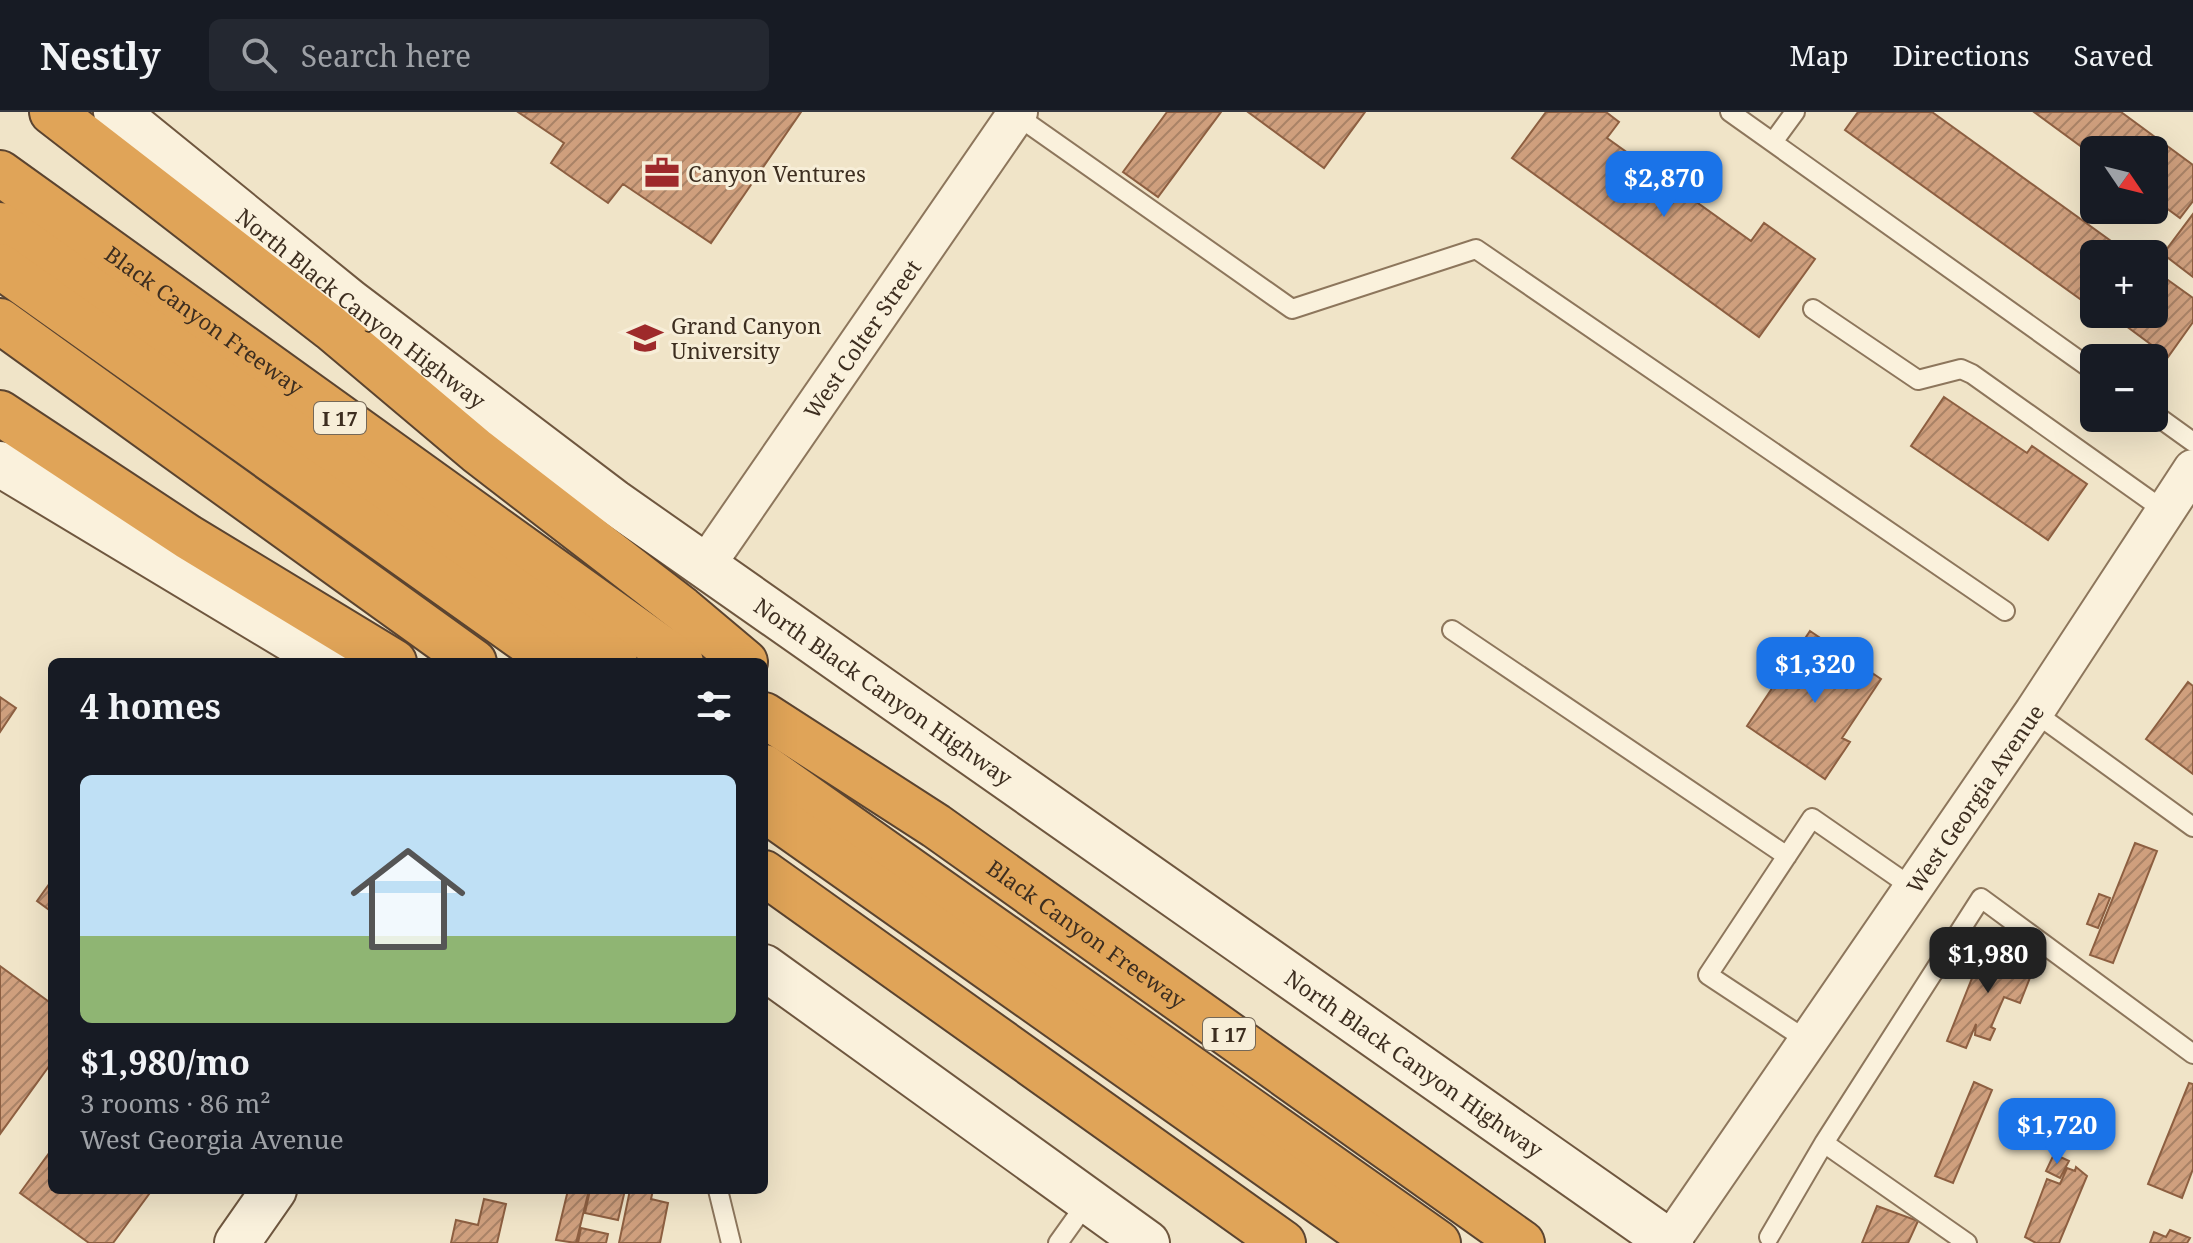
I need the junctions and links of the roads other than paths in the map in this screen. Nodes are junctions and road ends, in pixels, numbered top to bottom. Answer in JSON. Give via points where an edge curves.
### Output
{"nodes":[{"id":1,"x":52,"y":112,"type":"edge"},
{"id":2,"x":116,"y":112,"type":"edge"},
{"id":3,"x":1730,"y":112,"type":"edge"},
{"id":4,"x":1795,"y":112,"type":"edge"},
{"id":5,"x":1017,"y":113,"type":"edge"},
{"id":6,"x":1773,"y":142,"type":"junction"},
{"id":7,"x":0,"y":173,"type":"edge"},
{"id":8,"x":0,"y":225,"type":"edge"},
{"id":9,"x":0,"y":266,"type":"edge"},
{"id":10,"x":1813,"y":309,"type":"dead end"},
{"id":11,"x":0,"y":321,"type":"edge"},
{"id":12,"x":2080,"y":361,"type":"edge"},
{"id":13,"x":0,"y":413,"type":"edge"},
{"id":14,"x":2168,"y":424,"type":"edge"},
{"id":15,"x":2193,"y":442,"type":"edge"},
{"id":16,"x":0,"y":464,"type":"edge"},
{"id":17,"x":2193,"y":469,"type":"edge"},
{"id":18,"x":2165,"y":511,"type":"junction"},
{"id":19,"x":705,"y":566,"type":"junction"},
{"id":20,"x":2005,"y":611,"type":"dead end"},
{"id":21,"x":1452,"y":630,"type":"dead end"},
{"id":22,"x":322,"y":658,"type":"edge"},
{"id":23,"x":387,"y":658,"type":"edge"},
{"id":24,"x":468,"y":658,"type":"edge"},
{"id":25,"x":550,"y":658,"type":"edge"},
{"id":26,"x":609,"y":658,"type":"edge"},
{"id":27,"x":675,"y":658,"type":"edge"},
{"id":28,"x":740,"y":658,"type":"edge"},
{"id":29,"x":768,"y":681,"type":"edge"},
{"id":30,"x":2034,"y":712,"type":"junction"},
{"id":31,"x":768,"y":718,"type":"edge"},
{"id":32,"x":768,"y":770,"type":"edge"},
{"id":33,"x":768,"y":812,"type":"edge"},
{"id":34,"x":936,"y":826,"type":"junction"},
{"id":35,"x":2193,"y":827,"type":"edge"},
{"id":36,"x":1787,"y":856,"type":"junction"},
{"id":37,"x":768,"y":876,"type":"edge"},
{"id":38,"x":1913,"y":888,"type":"junction"},
{"id":39,"x":768,"y":889,"type":"edge"},
{"id":40,"x":845,"y":933,"type":"junction"},
{"id":41,"x":768,"y":970,"type":"edge"},
{"id":42,"x":1808,"y":1041,"type":"junction"},
{"id":43,"x":2193,"y":1054,"type":"edge"},
{"id":44,"x":1824,"y":1143,"type":"junction"},
{"id":45,"x":271,"y":1194,"type":"edge"},
{"id":46,"x":719,"y":1194,"type":"edge"},
{"id":47,"x":1088,"y":1201,"type":"junction"},
{"id":48,"x":1769,"y":1237,"type":"dead end"},
{"id":49,"x":1671,"y":1242,"type":"edge"},
{"id":50,"x":237,"y":1243,"type":"edge"},
{"id":51,"x":731,"y":1243,"type":"edge"},
{"id":52,"x":1058,"y":1243,"type":"edge"},
{"id":53,"x":1147,"y":1243,"type":"edge"},
{"id":54,"x":1283,"y":1243,"type":"edge"},
{"id":55,"x":1378,"y":1243,"type":"edge"},
{"id":56,"x":1438,"y":1243,"type":"edge"},
{"id":57,"x":1522,"y":1243,"type":"edge"},
{"id":58,"x":1967,"y":1243,"type":"edge"}],
"edges":[{"from":1,"to":28,"type":"highway","via":[[331,328],[477,451]]},
{"from":2,"to":19,"type":"main road","name":"North Black Canyon Highway","via":[[350,302]]},
{"from":3,"to":6,"type":"lane"},
{"from":4,"to":6,"type":"lane"},
{"from":5,"to":19,"type":"street","name":"West Colter Street"},
{"from":5,"to":20,"type":"lane","via":[[1292,309],[1476,249]]},
{"from":6,"to":12,"type":"lane"},
{"from":7,"to":27,"type":"highway","name":"Black Canyon Freeway","number":"I 17"},
{"from":8,"to":26,"type":"highway"},
{"from":9,"to":25,"type":"highway"},
{"from":10,"to":18,"type":"lane","via":[[1918,380],[1961,369],[1972,374]]},
{"from":11,"to":24,"type":"highway"},
{"from":13,"to":23,"type":"highway","via":[[188,537]]},
{"from":14,"to":15,"type":"lane"},
{"from":16,"to":22,"type":"main road"},
{"from":17,"to":18,"type":"street","name":"West Georgia Avenue"},
{"from":18,"to":30,"type":"street","name":"West Georgia Avenue"},
{"from":19,"to":49,"type":"main road","name":"North Black Canyon Highway"},
{"from":21,"to":36,"type":"lane"},
{"from":29,"to":34,"type":"highway"},
{"from":30,"to":35,"type":"lane"},
{"from":30,"to":38,"type":"street","name":"West Georgia Avenue"},
{"from":31,"to":34,"type":"highway","name":"Black Canyon Freeway","number":"I 17"},
{"from":32,"to":56,"type":"highway"},
{"from":33,"to":55,"type":"highway"},
{"from":34,"to":57,"type":"highway","name":"Black Canyon Freeway","number":"I 17"},
{"from":36,"to":38,"type":"lane","via":[[1812,818]]},
{"from":36,"to":42,"type":"lane","via":[[1708,975]]},
{"from":37,"to":40,"type":"highway"},
{"from":38,"to":42,"type":"street","name":"West Georgia Avenue"},
{"from":39,"to":40,"type":"highway"},
{"from":40,"to":54,"type":"highway"},
{"from":41,"to":47,"type":"main road"},
{"from":42,"to":49,"type":"street","name":"West Georgia Avenue"},
{"from":43,"to":44,"type":"lane","via":[[1981,898]]},
{"from":44,"to":48,"type":"lane"},
{"from":44,"to":58,"type":"lane"},
{"from":45,"to":50,"type":"main road"},
{"from":46,"to":51,"type":"lane"},
{"from":47,"to":52,"type":"lane"},
{"from":47,"to":53,"type":"main road"}]}
